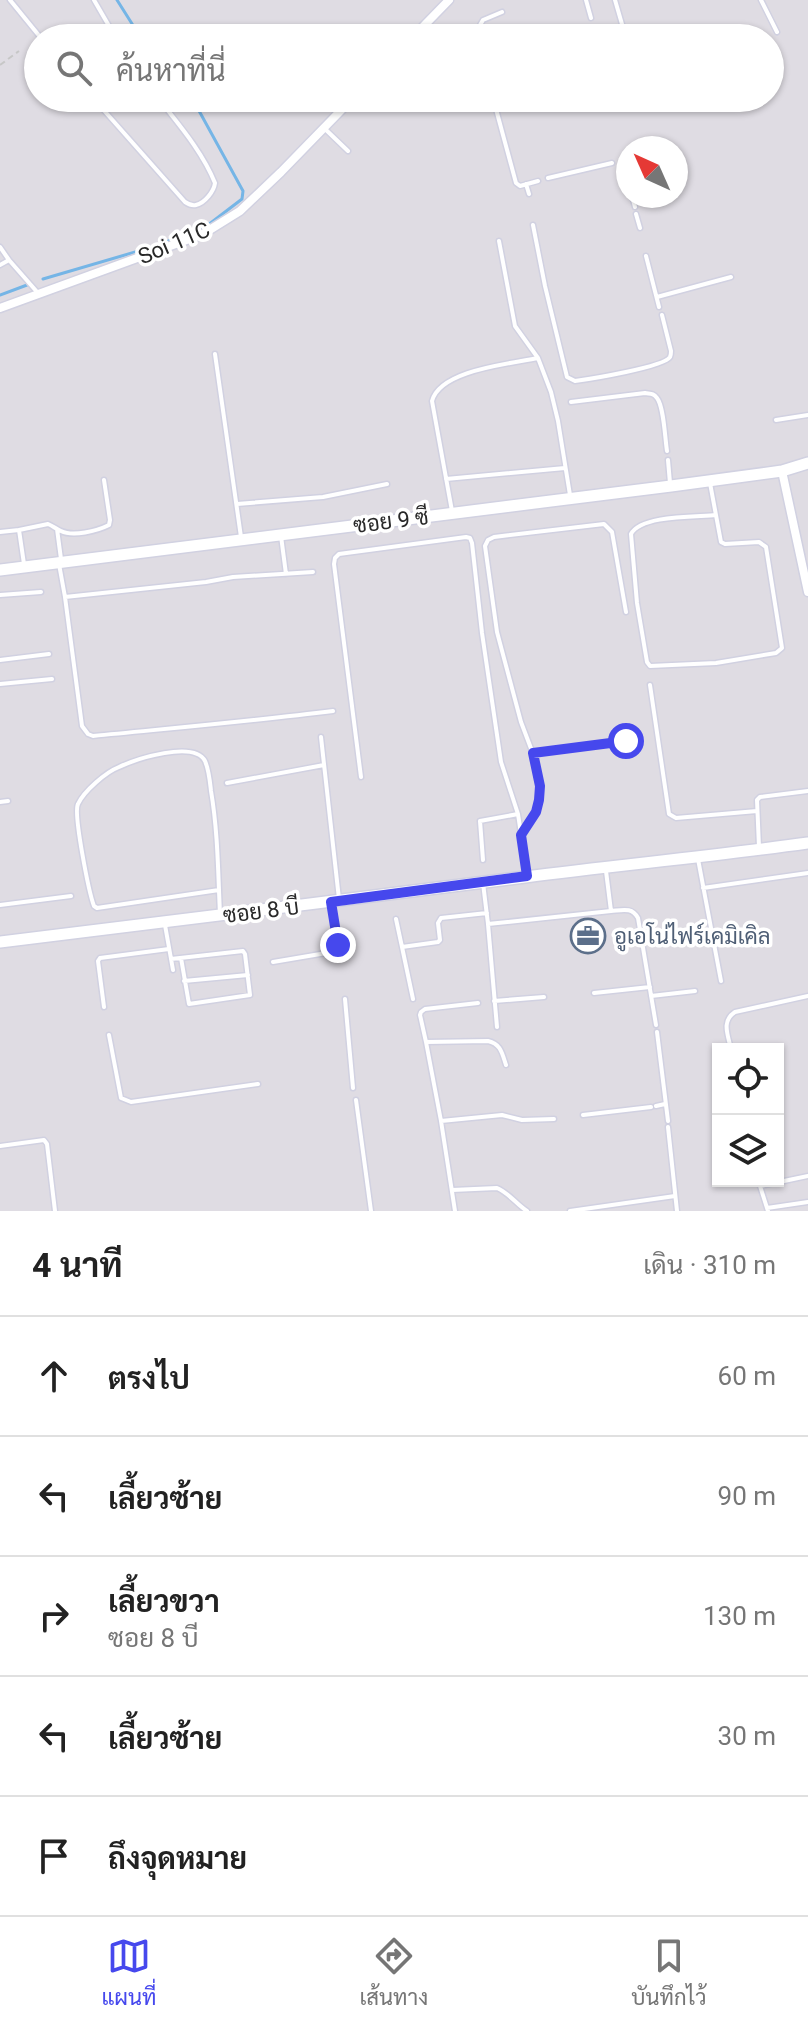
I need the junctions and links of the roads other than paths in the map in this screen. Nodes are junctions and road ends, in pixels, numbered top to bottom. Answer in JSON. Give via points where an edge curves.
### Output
{"nodes":[{"id":1,"x":10,"y":0,"type":"edge"},
{"id":2,"x":94,"y":0,"type":"edge"},
{"id":3,"x":449,"y":0,"type":"edge"},
{"id":4,"x":586,"y":0,"type":"edge"},
{"id":5,"x":615,"y":0,"type":"edge"},
{"id":6,"x":761,"y":0,"type":"edge"},
{"id":7,"x":502,"y":12,"type":"dead end"},
{"id":8,"x":591,"y":18,"type":"dead end"},
{"id":9,"x":30,"y":24,"type":"edge"},
{"id":10,"x":108,"y":24,"type":"edge"},
{"id":11,"x":426,"y":24,"type":"edge"},
{"id":12,"x":481,"y":24,"type":"edge"},
{"id":13,"x":622,"y":24,"type":"edge"},
{"id":14,"x":773,"y":24,"type":"edge"},
{"id":15,"x":105,"y":112,"type":"edge"},
{"id":16,"x":169,"y":112,"type":"edge"},
{"id":17,"x":339,"y":112,"type":"edge"},
{"id":18,"x":497,"y":112,"type":"edge"},
{"id":19,"x":324,"y":128,"type":"junction"},
{"id":20,"x":348,"y":151,"type":"dead end"},
{"id":21,"x":612,"y":163,"type":"dead end"},
{"id":22,"x":548,"y":178,"type":"dead end"},
{"id":23,"x":538,"y":181,"type":"dead end"},
{"id":24,"x":526,"y":184,"type":"junction"},
{"id":25,"x":529,"y":194,"type":"dead end"},
{"id":26,"x":636,"y":214,"type":"dead end"},
{"id":27,"x":533,"y":225,"type":"dead end"},
{"id":28,"x":640,"y":228,"type":"dead end"},
{"id":29,"x":499,"y":241,"type":"dead end"},
{"id":30,"x":0,"y":247,"type":"edge"},
{"id":31,"x":646,"y":256,"type":"dead end"},
{"id":32,"x":9,"y":260,"type":"junction"},
{"id":33,"x":0,"y":265,"type":"edge"},
{"id":34,"x":731,"y":277,"type":"dead end"},
{"id":35,"x":39,"y":294,"type":"junction"},
{"id":36,"x":657,"y":297,"type":"junction"},
{"id":37,"x":659,"y":307,"type":"dead end"},
{"id":38,"x":0,"y":308,"type":"edge"},
{"id":39,"x":662,"y":315,"type":"dead end"},
{"id":40,"x":215,"y":354,"type":"dead end"},
{"id":41,"x":538,"y":358,"type":"junction"},
{"id":42,"x":571,"y":402,"type":"dead end"},
{"id":43,"x":808,"y":415,"type":"edge"},
{"id":44,"x":776,"y":420,"type":"dead end"},
{"id":45,"x":667,"y":451,"type":"dead end"},
{"id":46,"x":668,"y":460,"type":"dead end"},
{"id":47,"x":808,"y":463,"type":"edge"},
{"id":48,"x":565,"y":468,"type":"junction"},
{"id":49,"x":782,"y":471,"type":"junction"},
{"id":50,"x":446,"y":479,"type":"junction"},
{"id":51,"x":104,"y":480,"type":"dead end"},
{"id":52,"x":710,"y":481,"type":"junction"},
{"id":53,"x":387,"y":484,"type":"dead end"},
{"id":54,"x":671,"y":486,"type":"junction"},
{"id":55,"x":570,"y":498,"type":"junction"},
{"id":56,"x":237,"y":504,"type":"junction"},
{"id":57,"x":453,"y":513,"type":"junction"},
{"id":58,"x":716,"y":515,"type":"junction"},
{"id":59,"x":57,"y":529,"type":"junction"},
{"id":60,"x":19,"y":530,"type":"junction"},
{"id":61,"x":0,"y":532,"type":"edge"},
{"id":62,"x":281,"y":534,"type":"junction"},
{"id":63,"x":242,"y":539,"type":"junction"},
{"id":64,"x":60,"y":561,"type":"junction"},
{"id":65,"x":24,"y":566,"type":"junction"},
{"id":66,"x":0,"y":570,"type":"edge"},
{"id":67,"x":313,"y":572,"type":"dead end"},
{"id":68,"x":286,"y":574,"type":"junction"},
{"id":69,"x":41,"y":592,"type":"dead end"},
{"id":70,"x":808,"y":592,"type":"edge"},
{"id":71,"x":0,"y":595,"type":"edge"},
{"id":72,"x":65,"y":597,"type":"junction"},
{"id":73,"x":626,"y":612,"type":"dead end"},
{"id":74,"x":49,"y":654,"type":"dead end"},
{"id":75,"x":0,"y":660,"type":"edge"},
{"id":76,"x":52,"y":679,"type":"dead end"},
{"id":77,"x":0,"y":684,"type":"edge"},
{"id":78,"x":650,"y":685,"type":"dead end"},
{"id":79,"x":333,"y":711,"type":"dead end"},
{"id":80,"x":321,"y":737,"type":"dead end"},
{"id":81,"x":626,"y":741,"type":"dead end"},
{"id":82,"x":533,"y":753,"type":"junction"},
{"id":83,"x":324,"y":765,"type":"junction"},
{"id":84,"x":361,"y":777,"type":"dead end"},
{"id":85,"x":227,"y":783,"type":"dead end"},
{"id":86,"x":808,"y":791,"type":"edge"},
{"id":87,"x":8,"y":801,"type":"dead end"},
{"id":88,"x":0,"y":802,"type":"edge"},
{"id":89,"x":757,"y":811,"type":"junction"},
{"id":90,"x":518,"y":814,"type":"junction"},
{"id":91,"x":521,"y":835,"type":"junction"},
{"id":92,"x":808,"y":843,"type":"edge"},
{"id":93,"x":759,"y":849,"type":"junction"},
{"id":94,"x":698,"y":857,"type":"junction"},
{"id":95,"x":483,"y":860,"type":"dead end"},
{"id":96,"x":606,"y":868,"type":"junction"},
{"id":97,"x":808,"y":873,"type":"edge"},
{"id":98,"x":527,"y":876,"type":"junction"},
{"id":99,"x":483,"y":882,"type":"junction"},
{"id":100,"x":703,"y":888,"type":"junction"},
{"id":101,"x":219,"y":890,"type":"junction"},
{"id":102,"x":71,"y":896,"type":"dead end"},
{"id":103,"x":335,"y":902,"type":"junction"},
{"id":104,"x":0,"y":905,"type":"edge"},
{"id":105,"x":611,"y":911,"type":"junction"},
{"id":106,"x":487,"y":913,"type":"junction"},
{"id":107,"x":220,"y":916,"type":"junction"},
{"id":108,"x":396,"y":919,"type":"dead end"},
{"id":109,"x":165,"y":923,"type":"junction"},
{"id":110,"x":488,"y":924,"type":"junction"},
{"id":111,"x":0,"y":942,"type":"edge"},
{"id":112,"x":402,"y":947,"type":"junction"},
{"id":113,"x":169,"y":949,"type":"junction"},
{"id":114,"x":181,"y":958,"type":"junction"},
{"id":115,"x":171,"y":959,"type":"junction"},
{"id":116,"x":273,"y":962,"type":"dead end"},
{"id":117,"x":173,"y":970,"type":"dead end"},
{"id":118,"x":248,"y":975,"type":"junction"},
{"id":119,"x":184,"y":981,"type":"junction"},
{"id":120,"x":721,"y":981,"type":"dead end"},
{"id":121,"x":650,"y":987,"type":"junction"},
{"id":122,"x":695,"y":991,"type":"dead end"},
{"id":123,"x":594,"y":993,"type":"dead end"},
{"id":124,"x":651,"y":996,"type":"junction"},
{"id":125,"x":808,"y":996,"type":"edge"},
{"id":126,"x":544,"y":997,"type":"dead end"},
{"id":127,"x":345,"y":999,"type":"dead end"},
{"id":128,"x":413,"y":999,"type":"dead end"},
{"id":129,"x":494,"y":1001,"type":"junction"},
{"id":130,"x":478,"y":1003,"type":"dead end"},
{"id":131,"x":104,"y":1007,"type":"dead end"},
{"id":132,"x":656,"y":1025,"type":"dead end"},
{"id":133,"x":497,"y":1027,"type":"dead end"},
{"id":134,"x":657,"y":1032,"type":"dead end"},
{"id":135,"x":109,"y":1035,"type":"dead end"},
{"id":136,"x":426,"y":1042,"type":"junction"},
{"id":137,"x":730,"y":1043,"type":"edge"},
{"id":138,"x":506,"y":1065,"type":"dead end"},
{"id":139,"x":258,"y":1084,"type":"dead end"},
{"id":140,"x":353,"y":1088,"type":"dead end"},
{"id":141,"x":356,"y":1100,"type":"dead end"},
{"id":142,"x":665,"y":1104,"type":"junction"},
{"id":143,"x":583,"y":1115,"type":"dead end"},
{"id":144,"x":554,"y":1119,"type":"dead end"},
{"id":145,"x":441,"y":1121,"type":"junction"},
{"id":146,"x":0,"y":1146,"type":"edge"},
{"id":147,"x":808,"y":1176,"type":"edge"},
{"id":148,"x":784,"y":1180,"type":"edge"},
{"id":149,"x":760,"y":1187,"type":"edge"},
{"id":150,"x":452,"y":1190,"type":"junction"},
{"id":151,"x":675,"y":1196,"type":"junction"},
{"id":152,"x":808,"y":1202,"type":"edge"},
{"id":153,"x":768,"y":1209,"type":"edge"},
{"id":154,"x":55,"y":1211,"type":"edge"},
{"id":155,"x":371,"y":1211,"type":"edge"},
{"id":156,"x":455,"y":1211,"type":"edge"},
{"id":157,"x":527,"y":1211,"type":"edge"},
{"id":158,"x":570,"y":1211,"type":"edge"},
{"id":159,"x":677,"y":1211,"type":"edge"}],
"edges":[{"from":1,"to":9,"type":"lane"},
{"from":2,"to":10,"type":"lane"},
{"from":3,"to":11,"type":"street"},
{"from":4,"to":8,"type":"lane"},
{"from":5,"to":13,"type":"lane"},
{"from":6,"to":14,"type":"lane"},
{"from":7,"to":12,"type":"lane"},
{"from":15,"to":16,"type":"lane","via":[[185,202],[198,205],[215,183]]},
{"from":17,"to":19,"type":"street","name":"Soi 11C"},
{"from":18,"to":24,"type":"lane","via":[[516,183]]},
{"from":19,"to":20,"type":"lane"},
{"from":19,"to":35,"type":"street","name":"Soi 11C","via":[[240,211],[203,234]]},
{"from":21,"to":22,"type":"lane"},
{"from":23,"to":24,"type":"lane"},
{"from":24,"to":25,"type":"lane"},
{"from":26,"to":28,"type":"lane"},
{"from":27,"to":39,"type":"lane","via":[[570,380],[667,360],[671,351]]},
{"from":29,"to":41,"type":"lane","via":[[515,326]]},
{"from":30,"to":32,"type":"lane"},
{"from":31,"to":36,"type":"lane"},
{"from":32,"to":33,"type":"lane"},
{"from":32,"to":35,"type":"lane"},
{"from":34,"to":36,"type":"lane"},
{"from":35,"to":38,"type":"street","name":"Soi 11C"},
{"from":36,"to":37,"type":"lane"},
{"from":40,"to":56,"type":"lane"},
{"from":41,"to":48,"type":"lane","via":[[551,392]]},
{"from":41,"to":50,"type":"lane","via":[[467,373],[434,392]]},
{"from":42,"to":45,"type":"lane","via":[[653,394],[661,406]]},
{"from":43,"to":44,"type":"lane"},
{"from":46,"to":54,"type":"lane"},
{"from":47,"to":49,"type":"street","name":"ซอย 9 ซี"},
{"from":48,"to":50,"type":"lane"},
{"from":48,"to":55,"type":"lane"},
{"from":49,"to":52,"type":"street","name":"ซอย 9 ซี"},
{"from":49,"to":70,"type":"street"},
{"from":50,"to":57,"type":"lane"},
{"from":51,"to":59,"type":"lane","via":[[109,525],[70,534]]},
{"from":52,"to":54,"type":"street","name":"ซอย 9 ซี"},
{"from":52,"to":58,"type":"lane"},
{"from":53,"to":56,"type":"lane","via":[[323,497]]},
{"from":54,"to":55,"type":"street","name":"ซอย 9 ซี"},
{"from":55,"to":57,"type":"street","name":"ซอย 9 ซี"},
{"from":56,"to":63,"type":"lane"},
{"from":57,"to":62,"type":"street","name":"ซอย 9 ซี"},
{"from":58,"to":58,"type":"lane","via":[[721,542],[759,542],[766,547],[782,648],[716,663],[650,666],[637,603],[633,529],[659,520]]},
{"from":59,"to":60,"type":"lane","via":[[48,524]]},
{"from":59,"to":64,"type":"lane"},
{"from":60,"to":61,"type":"lane"},
{"from":60,"to":65,"type":"lane"},
{"from":62,"to":63,"type":"street","name":"ซอย 9 ซี"},
{"from":62,"to":68,"type":"lane"},
{"from":63,"to":64,"type":"street","name":"ซอย 9 ซี"},
{"from":64,"to":65,"type":"street","name":"ซอย 9 ซี"},
{"from":64,"to":72,"type":"lane"},
{"from":65,"to":66,"type":"street","name":"ซอย 9 ซี"},
{"from":67,"to":68,"type":"lane"},
{"from":68,"to":72,"type":"lane"},
{"from":69,"to":71,"type":"lane"},
{"from":72,"to":79,"type":"lane","via":[[82,726],[88,734]]},
{"from":73,"to":82,"type":"lane","via":[[612,532],[604,524],[488,540],[497,632]]},
{"from":74,"to":75,"type":"lane"},
{"from":76,"to":77,"type":"lane"},
{"from":78,"to":89,"type":"lane","via":[[669,814],[676,818]]},
{"from":80,"to":83,"type":"lane"},
{"from":81,"to":82,"type":"lane"},
{"from":82,"to":91,"type":"lane","via":[[539,800]]},
{"from":83,"to":85,"type":"lane"},
{"from":83,"to":103,"type":"lane"},
{"from":84,"to":90,"type":"lane","via":[[335,558],[466,537],[472,543],[501,762]]},
{"from":86,"to":89,"type":"lane","via":[[760,797]]},
{"from":87,"to":88,"type":"lane"},
{"from":89,"to":93,"type":"lane"},
{"from":90,"to":91,"type":"lane"},
{"from":90,"to":95,"type":"lane","via":[[480,821]]},
{"from":91,"to":98,"type":"lane"},
{"from":92,"to":93,"type":"street","name":"ซอย 8 บี"},
{"from":93,"to":94,"type":"street","name":"ซอย 8 บี"},
{"from":94,"to":96,"type":"street","name":"ซอย 8 บี"},
{"from":94,"to":100,"type":"lane"},
{"from":96,"to":98,"type":"street","name":"ซอย 8 บี"},
{"from":96,"to":105,"type":"lane"},
{"from":97,"to":100,"type":"lane"},
{"from":98,"to":99,"type":"street","name":"ซอย 8 บี"},
{"from":99,"to":103,"type":"street","name":"ซอย 8 บี"},
{"from":99,"to":106,"type":"lane"},
{"from":100,"to":120,"type":"lane"},
{"from":101,"to":101,"type":"lane","via":[[214,808],[207,769],[198,754],[164,753],[119,767],[79,802],[79,830],[97,908]]},
{"from":101,"to":107,"type":"lane"},
{"from":102,"to":104,"type":"lane"},
{"from":103,"to":107,"type":"street","name":"ซอย 8 บี"},
{"from":103,"to":116,"type":"lane","via":[[339,953]]},
{"from":105,"to":110,"type":"lane"},
{"from":105,"to":121,"type":"lane","via":[[635,912]]},
{"from":106,"to":110,"type":"lane"},
{"from":106,"to":112,"type":"lane","via":[[441,918],[438,942]]},
{"from":107,"to":109,"type":"street","name":"ซอย 8 บี"},
{"from":108,"to":112,"type":"lane"},
{"from":109,"to":111,"type":"street","name":"ซอย 8 บี"},
{"from":109,"to":113,"type":"lane"},
{"from":110,"to":129,"type":"lane"},
{"from":112,"to":128,"type":"lane"},
{"from":113,"to":115,"type":"lane"},
{"from":113,"to":131,"type":"lane","via":[[100,958]]},
{"from":114,"to":115,"type":"lane"},
{"from":114,"to":118,"type":"lane","via":[[243,951]]},
{"from":114,"to":119,"type":"lane"},
{"from":115,"to":117,"type":"lane"},
{"from":118,"to":119,"type":"lane"},
{"from":118,"to":119,"type":"lane","via":[[248,997],[190,1005]]},
{"from":121,"to":123,"type":"lane"},
{"from":121,"to":124,"type":"lane"},
{"from":122,"to":124,"type":"lane"},
{"from":124,"to":132,"type":"lane"},
{"from":125,"to":137,"type":"lane","via":[[735,1012],[725,1023]]},
{"from":126,"to":129,"type":"lane"},
{"from":127,"to":140,"type":"lane"},
{"from":129,"to":133,"type":"lane"},
{"from":130,"to":136,"type":"lane","via":[[425,1009],[420,1015]]},
{"from":134,"to":142,"type":"lane"},
{"from":135,"to":139,"type":"lane","via":[[124,1101]]},
{"from":136,"to":138,"type":"lane","via":[[495,1042]]},
{"from":136,"to":145,"type":"lane"},
{"from":141,"to":155,"type":"lane"},
{"from":142,"to":143,"type":"lane"},
{"from":142,"to":151,"type":"lane"},
{"from":144,"to":145,"type":"lane","via":[[502,1115]]},
{"from":145,"to":150,"type":"lane"},
{"from":146,"to":154,"type":"lane","via":[[44,1140]]},
{"from":147,"to":148,"type":"lane"},
{"from":149,"to":153,"type":"lane"},
{"from":150,"to":156,"type":"lane"},
{"from":150,"to":157,"type":"lane","via":[[497,1188]]},
{"from":151,"to":158,"type":"lane"},
{"from":151,"to":159,"type":"lane"},
{"from":152,"to":153,"type":"lane"}]}
